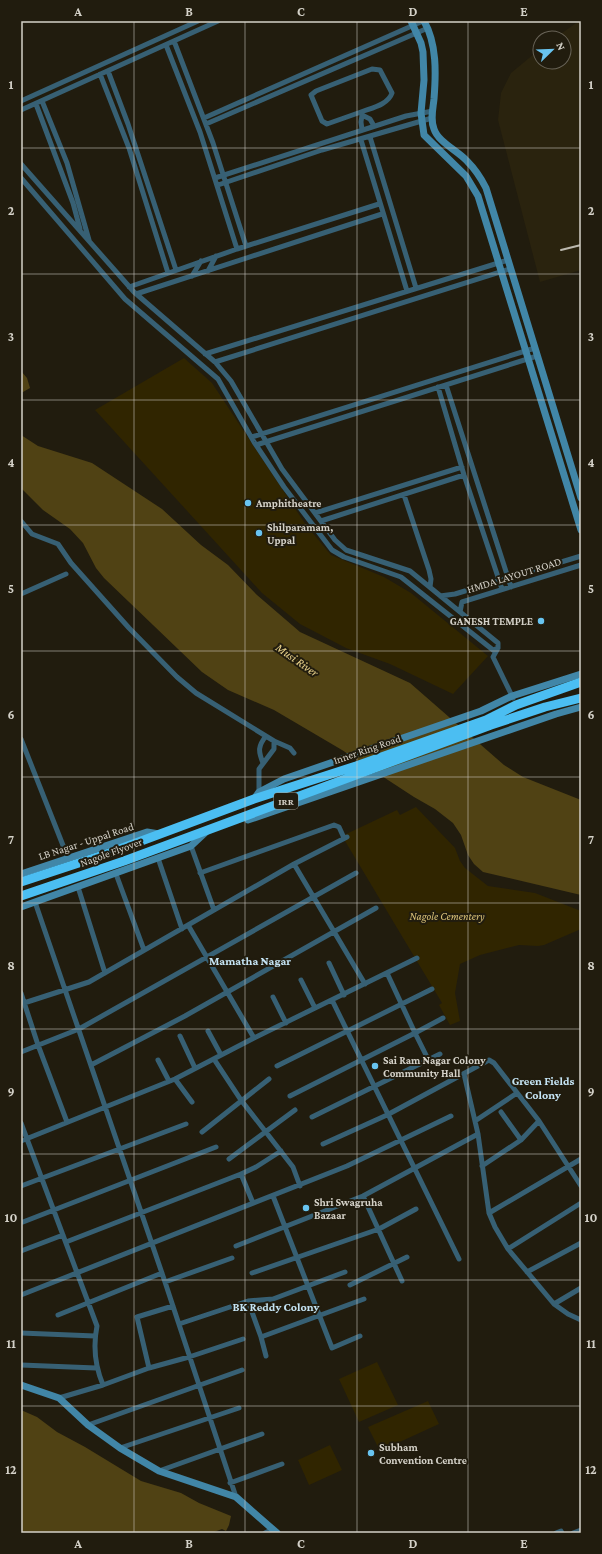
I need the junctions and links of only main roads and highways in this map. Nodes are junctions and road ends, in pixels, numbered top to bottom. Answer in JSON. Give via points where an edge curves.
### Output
{"nodes":[{"id":1,"x":581,"y":682,"type":"edge"},
{"id":2,"x":581,"y":698,"type":"edge"},
{"id":3,"x":209,"y":829,"type":"joint"},
{"id":4,"x":159,"y":834,"type":"joint"},
{"id":5,"x":21,"y":882,"type":"edge"},
{"id":6,"x":21,"y":896,"type":"edge"}],
"edges":[{"from":1,"to":4,"type":"highway","name":"Inner Ring Road","number":"IRR","via":[[514,700],[486,720],[356,766],[257,795]]},
{"from":2,"to":3,"type":"highway","name":"Inner Ring Road","number":"IRR","via":[[491,725]]},
{"from":3,"to":6,"type":"highway","name":"Nagole Flyover","number":"IRR"},
{"from":4,"to":5,"type":"highway","name":"Nagole Flyover","number":"IRR"}]}
